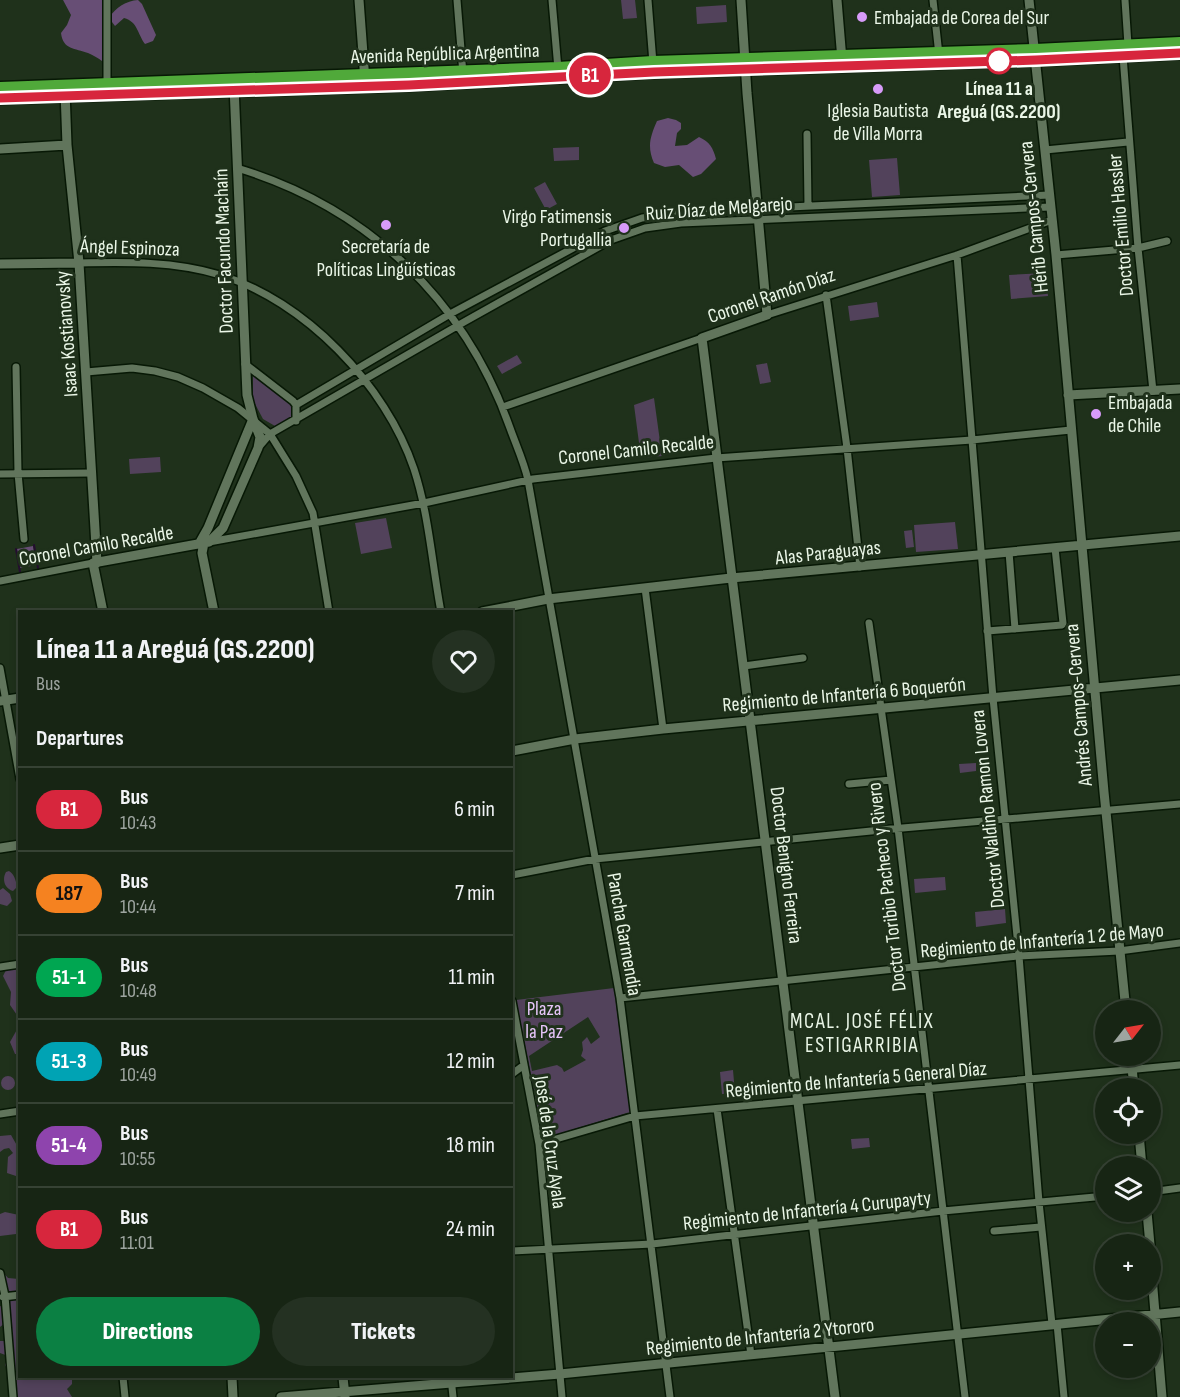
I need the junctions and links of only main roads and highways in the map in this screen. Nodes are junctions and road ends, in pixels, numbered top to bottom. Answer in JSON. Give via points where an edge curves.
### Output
{"nodes":[{"id":1,"x":1180,"y":43,"type":"edge"},
{"id":2,"x":1126,"y":51,"type":"junction"},
{"id":3,"x":1180,"y":53,"type":"edge"},
{"id":4,"x":843,"y":62,"type":"junction"},
{"id":5,"x":746,"y":64,"type":"junction"},
{"id":6,"x":365,"y":81,"type":"junction"},
{"id":7,"x":234,"y":85,"type":"junction"},
{"id":8,"x":0,"y":88,"type":"edge"},
{"id":9,"x":65,"y":91,"type":"junction"},
{"id":10,"x":0,"y":98,"type":"edge"}],
"edges":[{"from":1,"to":2,"type":"highway","name":"Avenida República Argentina"},
{"from":2,"to":3,"type":"highway","name":"Avenida República Argentina"},
{"from":2,"to":4,"type":"highway","name":"Avenida República Argentina"},
{"from":4,"to":5,"type":"highway","name":"Avenida República Argentina"},
{"from":4,"to":5,"type":"highway","name":"Avenida República Argentina","via":[[817,68]]},
{"from":5,"to":6,"type":"highway","name":"Avenida República Argentina"},
{"from":6,"to":7,"type":"highway","name":"Avenida República Argentina"},
{"from":6,"to":7,"type":"highway","name":"Avenida República Argentina","via":[[296,78]]},
{"from":7,"to":9,"type":"highway","name":"Avenida República Argentina"},
{"from":7,"to":9,"type":"highway","name":"Avenida República Argentina","via":[[107,84]]},
{"from":8,"to":9,"type":"highway","name":"Avenida República Argentina"},
{"from":9,"to":10,"type":"highway","name":"Avenida República Argentina"}]}
